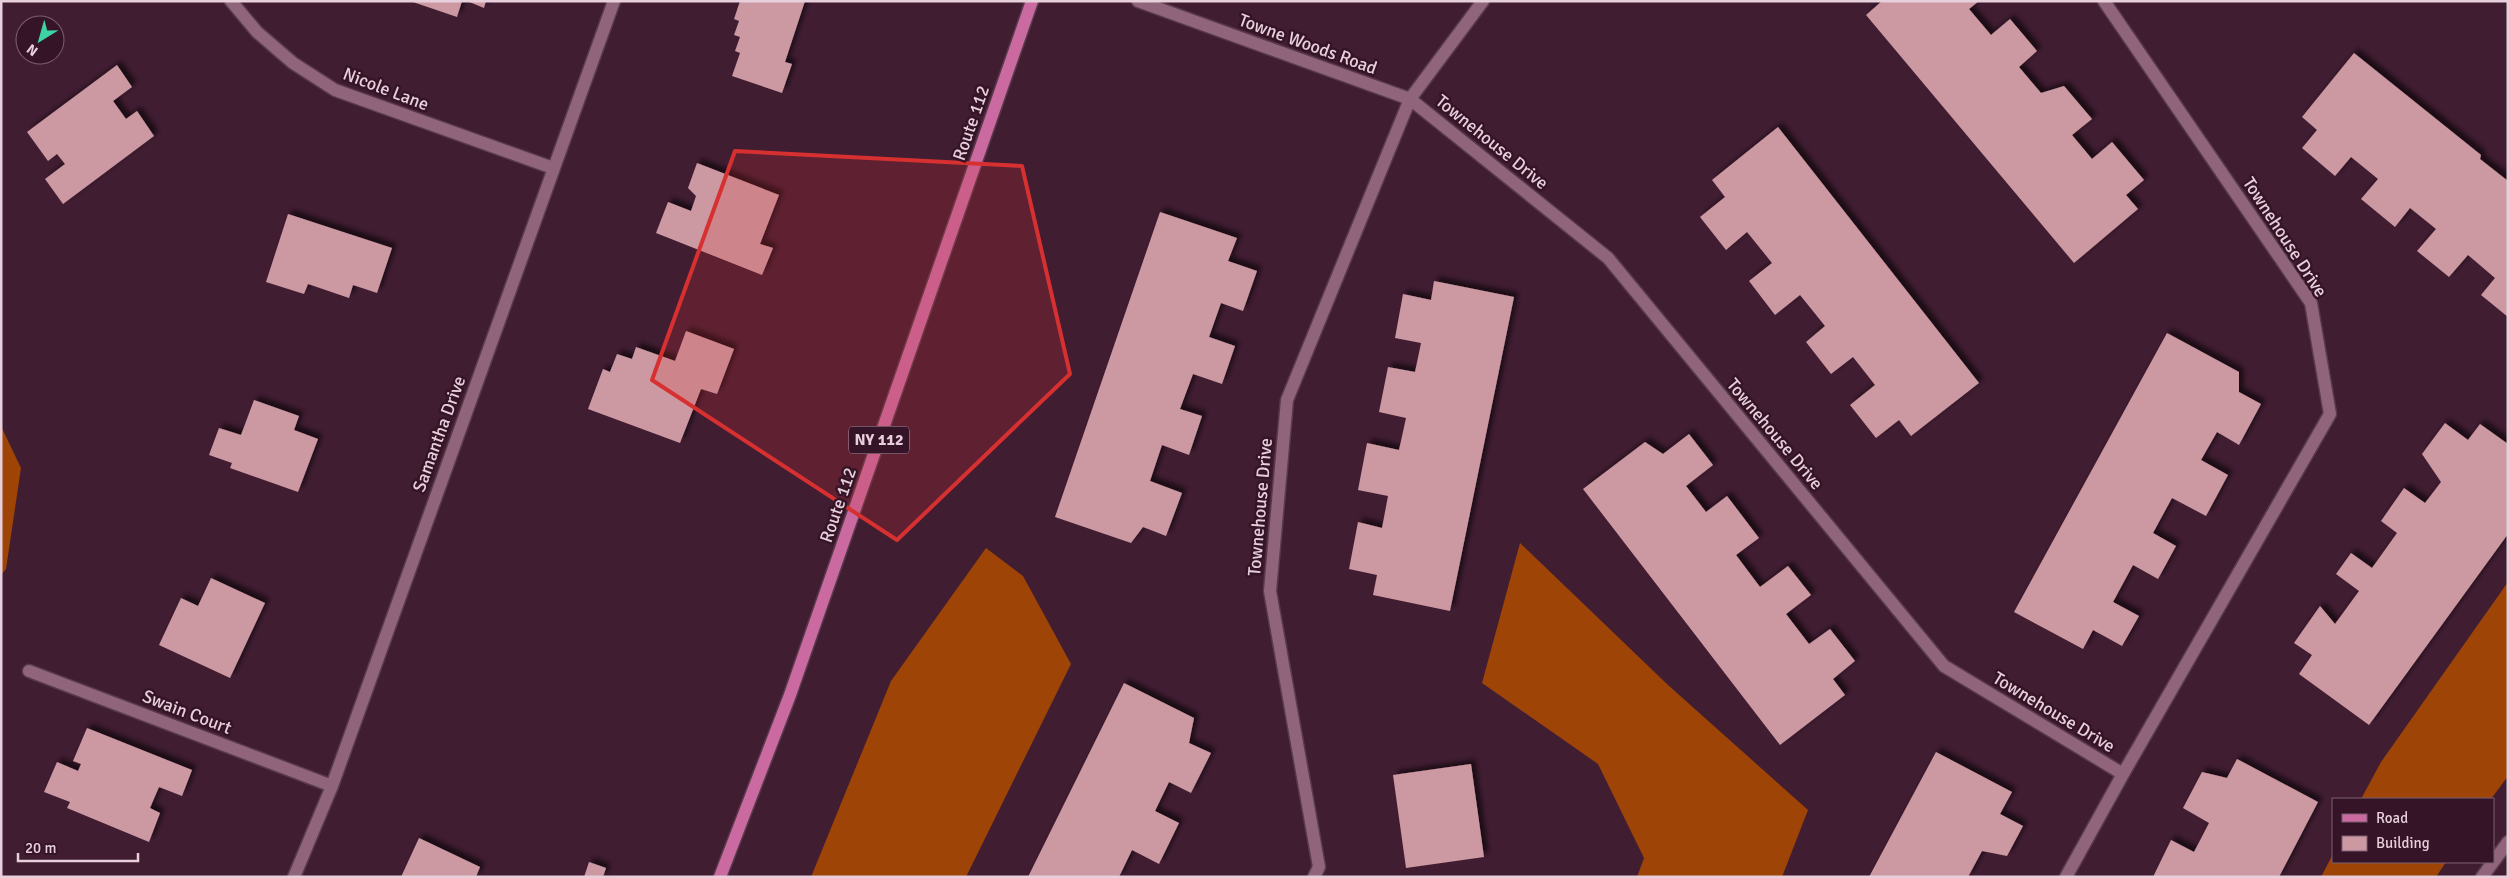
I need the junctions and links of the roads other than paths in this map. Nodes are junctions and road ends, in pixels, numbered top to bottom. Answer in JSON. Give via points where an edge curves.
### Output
{"nodes":[{"id":1,"x":231,"y":1,"type":"edge"},
{"id":2,"x":614,"y":1,"type":"edge"},
{"id":3,"x":1032,"y":1,"type":"edge"},
{"id":4,"x":1138,"y":1,"type":"edge"},
{"id":5,"x":1483,"y":1,"type":"edge"},
{"id":6,"x":2104,"y":1,"type":"edge"},
{"id":7,"x":1410,"y":99,"type":"junction"},
{"id":8,"x":553,"y":168,"type":"junction"},
{"id":9,"x":28,"y":671,"type":"dead end"},
{"id":10,"x":2123,"y":774,"type":"junction"},
{"id":11,"x":332,"y":786,"type":"junction"},
{"id":12,"x":2508,"y":842,"type":"edge"},
{"id":13,"x":2494,"y":861,"type":"edge"},
{"id":14,"x":2492,"y":863,"type":"edge"},
{"id":15,"x":294,"y":877,"type":"edge"},
{"id":16,"x":720,"y":877,"type":"edge"},
{"id":17,"x":1314,"y":877,"type":"edge"},
{"id":18,"x":2066,"y":877,"type":"edge"},
{"id":19,"x":2482,"y":877,"type":"edge"}],
"edges":[{"from":1,"to":8,"type":"street","name":"Nicole Lane","via":[[257,32],[335,90]]},
{"from":2,"to":8,"type":"street","name":"Samantha Drive"},
{"from":3,"to":16,"type":"main road","name":"Route 112","number":"NY 112","via":[[793,686]]},
{"from":4,"to":7,"type":"street","name":"Towne Woods Road"},
{"from":5,"to":7,"type":"street","name":"Townehouse Drive"},
{"from":6,"to":10,"type":"street","name":"Townehouse Drive","via":[[2311,303],[2330,414]]},
{"from":7,"to":10,"type":"street","name":"Townehouse Drive","via":[[1608,258],[1944,666]]},
{"from":7,"to":17,"type":"street","name":"Townehouse Drive","via":[[1287,400],[1270,591],[1319,867]]},
{"from":8,"to":11,"type":"street","name":"Samantha Drive"},
{"from":9,"to":11,"type":"street","name":"Swain Court"},
{"from":10,"to":18,"type":"street","name":"Townehouse Drive"},
{"from":11,"to":15,"type":"street","name":"Samantha Drive"},
{"from":12,"to":13,"type":"street"},
{"from":14,"to":19,"type":"street"}]}
